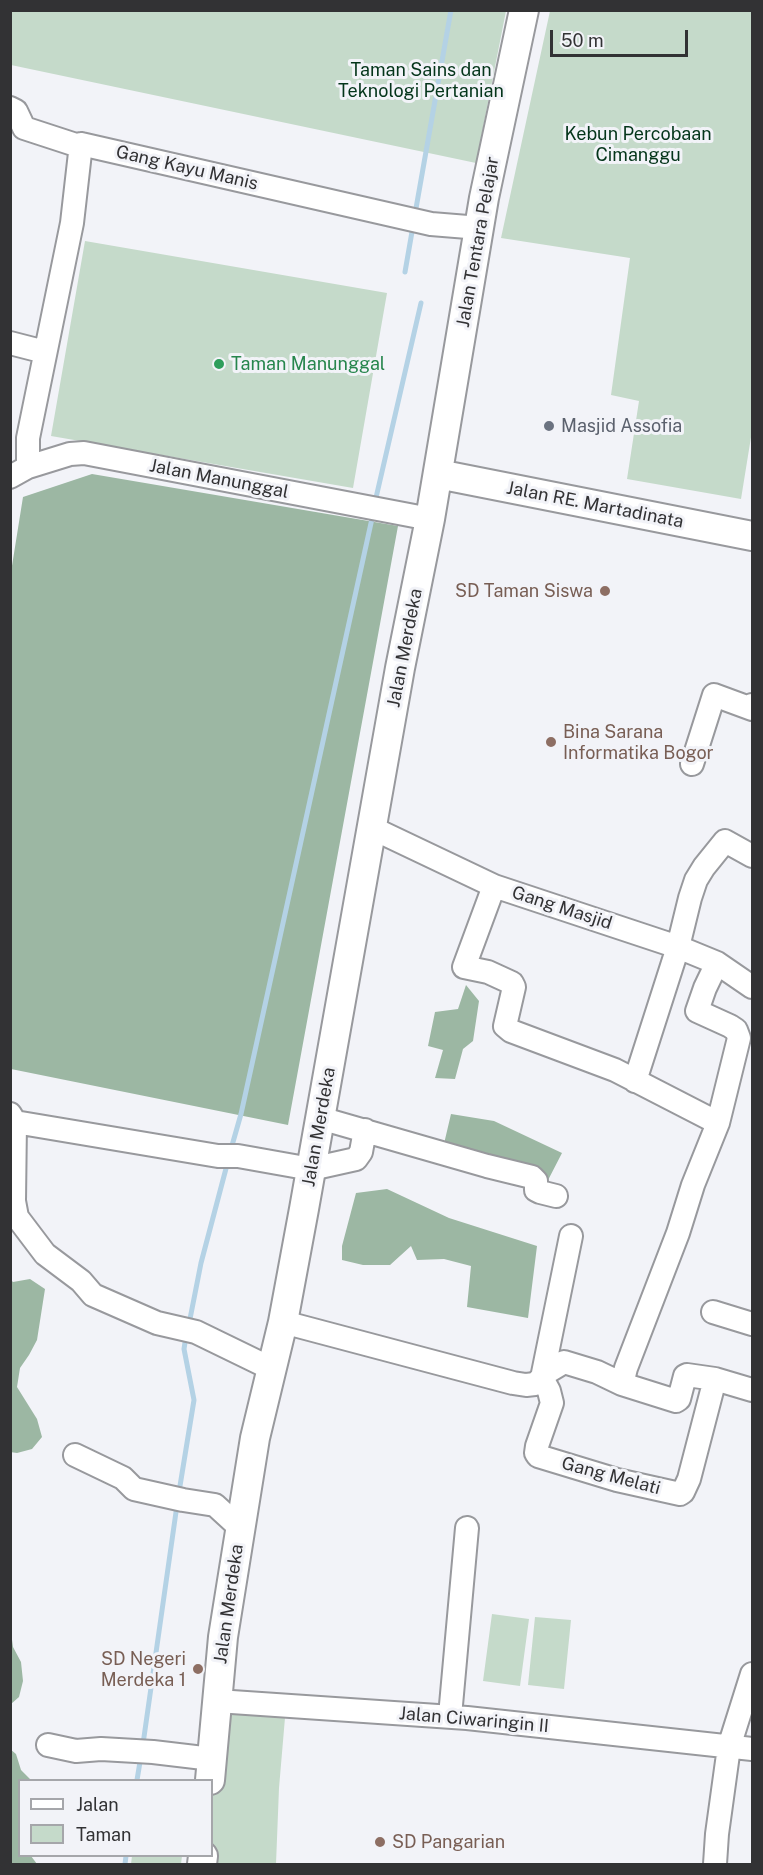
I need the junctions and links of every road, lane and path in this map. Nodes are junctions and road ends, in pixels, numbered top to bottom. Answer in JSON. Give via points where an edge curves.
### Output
{"nodes":[{"id":1,"x":524,"y":10,"type":"edge"},
{"id":2,"x":10,"y":108,"type":"edge"},
{"id":3,"x":81,"y":144,"type":"junction"},
{"id":4,"x":480,"y":228,"type":"junction"},
{"id":5,"x":10,"y":343,"type":"edge"},
{"id":6,"x":45,"y":352,"type":"junction"},
{"id":7,"x":439,"y":467,"type":"junction"},
{"id":8,"x":20,"y":472,"type":"edge"},
{"id":9,"x":616,"y":501,"type":"junction"},
{"id":10,"x":430,"y":519,"type":"junction"},
{"id":11,"x":753,"y":519,"type":"edge"},
{"id":12,"x":753,"y":536,"type":"edge"},
{"id":13,"x":753,"y":705,"type":"edge"},
{"id":14,"x":692,"y":764,"type":"dead end"},
{"id":15,"x":372,"y":828,"type":"junction"},
{"id":16,"x":753,"y":856,"type":"edge"},
{"id":17,"x":494,"y":886,"type":"junction"},
{"id":18,"x":678,"y":947,"type":"junction"},
{"id":19,"x":717,"y":963,"type":"junction"},
{"id":20,"x":753,"y":987,"type":"edge"},
{"id":21,"x":634,"y":1081,"type":"junction"},
{"id":22,"x":13,"y":1118,"type":"edge"},
{"id":23,"x":320,"y":1118,"type":"junction"},
{"id":24,"x":718,"y":1123,"type":"junction"},
{"id":25,"x":365,"y":1130,"type":"junction"},
{"id":26,"x":311,"y":1169,"type":"junction"},
{"id":27,"x":12,"y":1178,"type":"edge"},
{"id":28,"x":556,"y":1196,"type":"dead end"},
{"id":29,"x":572,"y":1236,"type":"dead end"},
{"id":30,"x":713,"y":1312,"type":"dead end"},
{"id":31,"x":283,"y":1322,"type":"junction"},
{"id":32,"x":753,"y":1324,"type":"edge"},
{"id":33,"x":270,"y":1368,"type":"junction"},
{"id":34,"x":542,"y":1378,"type":"junction"},
{"id":35,"x":715,"y":1379,"type":"junction"},
{"id":36,"x":622,"y":1384,"type":"junction"},
{"id":37,"x":753,"y":1390,"type":"edge"},
{"id":38,"x":75,"y":1455,"type":"dead end"},
{"id":39,"x":240,"y":1527,"type":"junction"},
{"id":40,"x":467,"y":1528,"type":"dead end"},
{"id":41,"x":753,"y":1674,"type":"edge"},
{"id":42,"x":217,"y":1701,"type":"junction"},
{"id":43,"x":450,"y":1716,"type":"junction"},
{"id":44,"x":48,"y":1745,"type":"dead end"},
{"id":45,"x":729,"y":1747,"type":"junction"},
{"id":46,"x":753,"y":1749,"type":"edge"},
{"id":47,"x":211,"y":1770,"type":"edge"},
{"id":48,"x":715,"y":1864,"type":"edge"}],
"edges":[{"from":1,"to":4,"type":"main road","name":"Jalan Tentara Pelajar"},
{"from":2,"to":3,"type":"street","name":"Gang Kayu Manis","via":[[16,111],[24,128]]},
{"from":3,"to":4,"type":"street","name":"Gang Kayu Manis","via":[[431,224]]},
{"from":3,"to":6,"type":"street","via":[[72,223]]},
{"from":4,"to":7,"type":"main road","name":"Jalan Tentara Pelajar"},
{"from":5,"to":6,"type":"street"},
{"from":6,"to":8,"type":"street"},
{"from":7,"to":9,"type":"main road","name":"Jalan RE. Martadinata"},
{"from":7,"to":10,"type":"main road","name":"Jalan Merdeka"},
{"from":8,"to":10,"type":"street","name":"Jalan Manunggal","via":[[70,454],[84,453]]},
{"from":9,"to":11,"type":"main road","name":"Jalan RE. Martadinata"},
{"from":9,"to":12,"type":"main road","name":"Jalan RE. Martadinata"},
{"from":10,"to":15,"type":"main road","name":"Jalan Merdeka"},
{"from":13,"to":14,"type":"street","via":[[752,708],[714,695]]},
{"from":15,"to":17,"type":"street","name":"Gang Masjid"},
{"from":15,"to":23,"type":"main road","name":"Jalan Merdeka"},
{"from":16,"to":18,"type":"street","via":[[725,841],[696,880]]},
{"from":17,"to":18,"type":"street","name":"Gang Masjid"},
{"from":17,"to":21,"type":"street","via":[[464,967],[512,983],[505,1026]]},
{"from":18,"to":19,"type":"street","name":"Gang Masjid"},
{"from":18,"to":21,"type":"street"},
{"from":19,"to":20,"type":"street","name":"Gang Masjid"},
{"from":19,"to":24,"type":"street","via":[[698,1011],[730,1026],[739,1038]]},
{"from":21,"to":24,"type":"street"},
{"from":22,"to":26,"type":"street"},
{"from":22,"to":27,"type":"street"},
{"from":23,"to":25,"type":"street"},
{"from":23,"to":26,"type":"main road","name":"Jalan Merdeka"},
{"from":24,"to":36,"type":"street"},
{"from":25,"to":26,"type":"street","via":[[356,1159]]},
{"from":25,"to":28,"type":"street","via":[[535,1178],[536,1190]]},
{"from":26,"to":31,"type":"main road","name":"Jalan Merdeka"},
{"from":27,"to":33,"type":"street","via":[[17,1216],[45,1254],[93,1295],[157,1323],[186,1330]]},
{"from":29,"to":34,"type":"street"},
{"from":30,"to":32,"type":"street"},
{"from":31,"to":33,"type":"main road","name":"Jalan Merdeka"},
{"from":31,"to":34,"type":"street","via":[[513,1383],[530,1385]]},
{"from":33,"to":39,"type":"main road","name":"Jalan Merdeka"},
{"from":34,"to":35,"type":"street","name":"Gang Melati","via":[[552,1403],[537,1446],[538,1456],[680,1494],[689,1479]]},
{"from":34,"to":36,"type":"street","via":[[568,1362]]},
{"from":35,"to":36,"type":"street","via":[[685,1376],[676,1401]]},
{"from":35,"to":37,"type":"street"},
{"from":38,"to":39,"type":"street","via":[[123,1478],[134,1489],[215,1505]]},
{"from":39,"to":42,"type":"main road","name":"Jalan Merdeka"},
{"from":40,"to":43,"type":"street"},
{"from":41,"to":45,"type":"street"},
{"from":42,"to":43,"type":"street","name":"Jalan Ciwaringin II"},
{"from":42,"to":47,"type":"main road","name":"Jalan Merdeka"},
{"from":43,"to":45,"type":"street","name":"Jalan Ciwaringin II"},
{"from":44,"to":47,"type":"street","via":[[76,1751],[153,1752]]},
{"from":45,"to":46,"type":"street","name":"Jalan Ciwaringin II"},
{"from":45,"to":48,"type":"street"}]}
